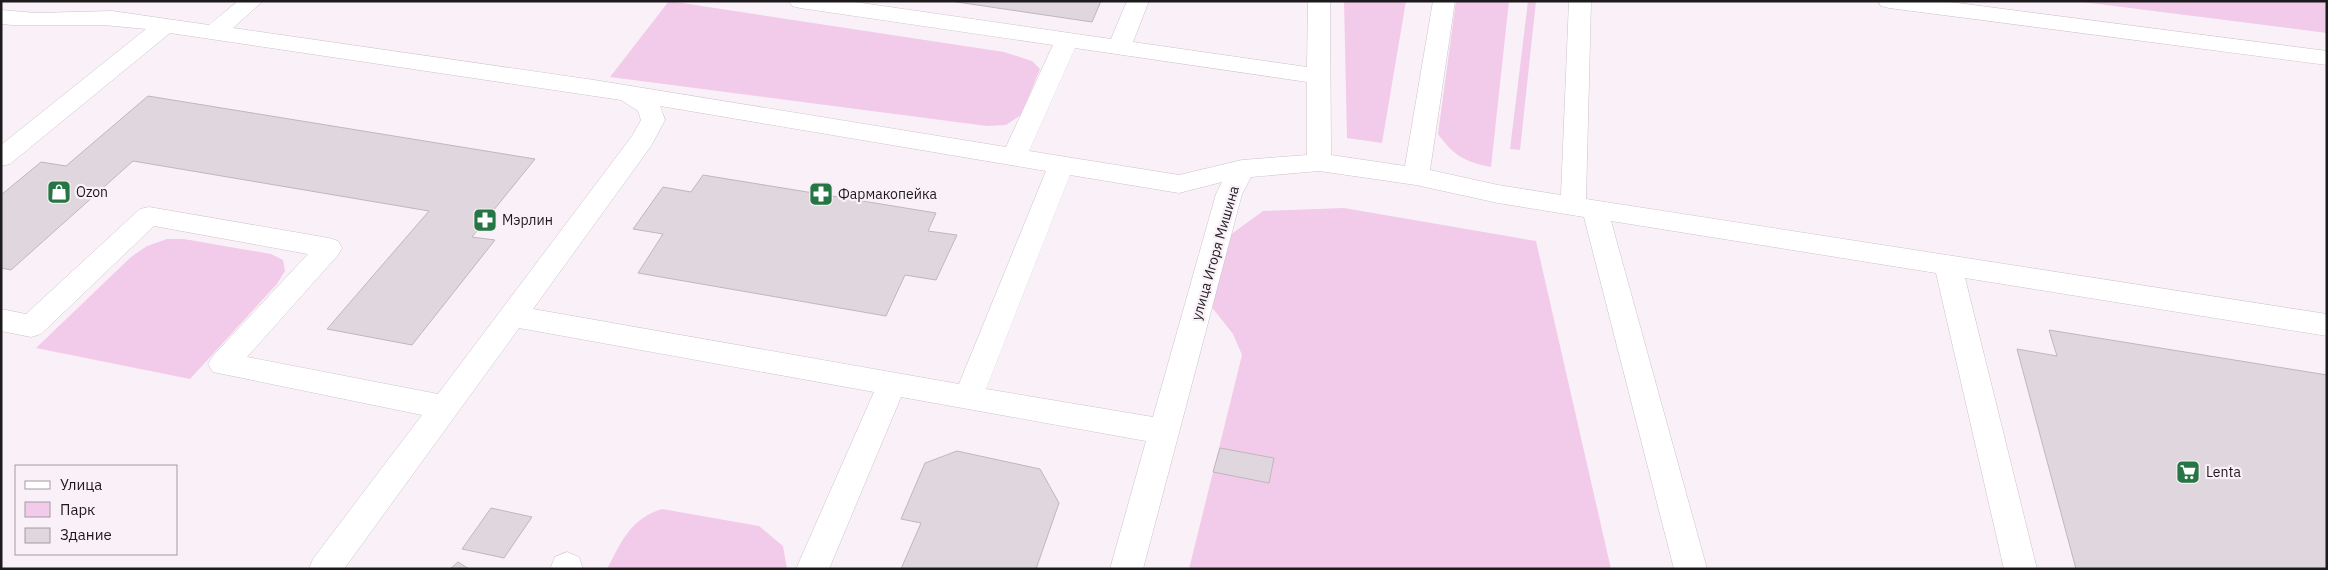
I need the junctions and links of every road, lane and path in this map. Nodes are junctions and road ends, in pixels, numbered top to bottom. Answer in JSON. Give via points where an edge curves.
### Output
{"nodes":[{"id":1,"x":252,"y":1,"type":"edge"},
{"id":2,"x":800,"y":1,"type":"edge"},
{"id":3,"x":1138,"y":1,"type":"edge"},
{"id":4,"x":1319,"y":1,"type":"edge"},
{"id":5,"x":1444,"y":1,"type":"edge"},
{"id":6,"x":1580,"y":1,"type":"edge"},
{"id":7,"x":1889,"y":1,"type":"edge"},
{"id":8,"x":3,"y":19,"type":"edge"},
{"id":9,"x":164,"y":25,"type":"junction"},
{"id":10,"x":214,"y":32,"type":"junction"},
{"id":11,"x":1067,"y":40,"type":"junction"},
{"id":12,"x":1119,"y":47,"type":"junction"},
{"id":13,"x":2327,"y":58,"type":"edge"},
{"id":14,"x":1320,"y":76,"type":"junction"},
{"id":15,"x":630,"y":96,"type":"junction"},
{"id":16,"x":1,"y":158,"type":"edge"},
{"id":17,"x":1014,"y":158,"type":"junction"},
{"id":18,"x":1319,"y":162,"type":"junction"},
{"id":19,"x":1061,"y":165,"type":"junction"},
{"id":20,"x":1242,"y":169,"type":"junction"},
{"id":21,"x":1416,"y":176,"type":"junction"},
{"id":22,"x":1584,"y":208,"type":"junction"},
{"id":23,"x":1948,"y":266,"type":"junction"},
{"id":24,"x":512,"y":316,"type":"junction"},
{"id":25,"x":1,"y":320,"type":"edge"},
{"id":26,"x":2327,"y":326,"type":"edge"},
{"id":27,"x":892,"y":384,"type":"junction"},
{"id":28,"x":968,"y":397,"type":"junction"},
{"id":29,"x":445,"y":407,"type":"junction"},
{"id":30,"x":1165,"y":432,"type":"junction"},
{"id":31,"x":325,"y":569,"type":"edge"},
{"id":32,"x":812,"y":569,"type":"edge"},
{"id":33,"x":1126,"y":569,"type":"edge"},
{"id":34,"x":1691,"y":569,"type":"edge"},
{"id":35,"x":2021,"y":569,"type":"edge"}],
"edges":[{"from":1,"to":10,"type":"street"},
{"from":2,"to":11,"type":"street"},
{"from":3,"to":12,"type":"street"},
{"from":4,"to":14,"type":"street"},
{"from":5,"to":21,"type":"street"},
{"from":6,"to":22,"type":"street"},
{"from":7,"to":13,"type":"street"},
{"from":8,"to":9,"type":"street","via":[[129,19]]},
{"from":9,"to":10,"type":"street"},
{"from":9,"to":16,"type":"street"},
{"from":10,"to":15,"type":"street"},
{"from":11,"to":12,"type":"street"},
{"from":11,"to":17,"type":"street"},
{"from":12,"to":14,"type":"street"},
{"from":14,"to":18,"type":"street"},
{"from":15,"to":17,"type":"street"},
{"from":15,"to":24,"type":"street","via":[[648,107],[653,120],[642,140]]},
{"from":17,"to":19,"type":"street"},
{"from":18,"to":20,"type":"street","name":"улица Игоря Мишина"},
{"from":18,"to":21,"type":"street","name":"улица Игоря Мишина"},
{"from":19,"to":20,"type":"street","via":[[1179,184]]},
{"from":19,"to":28,"type":"street"},
{"from":20,"to":30,"type":"street","name":"улица Игоря Мишина","via":[[1229,194]]},
{"from":21,"to":22,"type":"street","name":"улица Игоря Мишина","via":[[1472,190]]},
{"from":22,"to":23,"type":"street","name":"улица Игоря Мишина"},
{"from":22,"to":34,"type":"street"},
{"from":23,"to":26,"type":"street","name":"улица Игоря Мишина"},
{"from":23,"to":35,"type":"street"},
{"from":24,"to":27,"type":"street"},
{"from":24,"to":29,"type":"street"},
{"from":25,"to":29,"type":"street","via":[[31,326],[149,216],[329,248],[223,364]]},
{"from":27,"to":28,"type":"street"},
{"from":27,"to":32,"type":"street"},
{"from":28,"to":30,"type":"street"},
{"from":29,"to":31,"type":"street"},
{"from":30,"to":33,"type":"street","name":"улица Игоря Мишина"}]}
